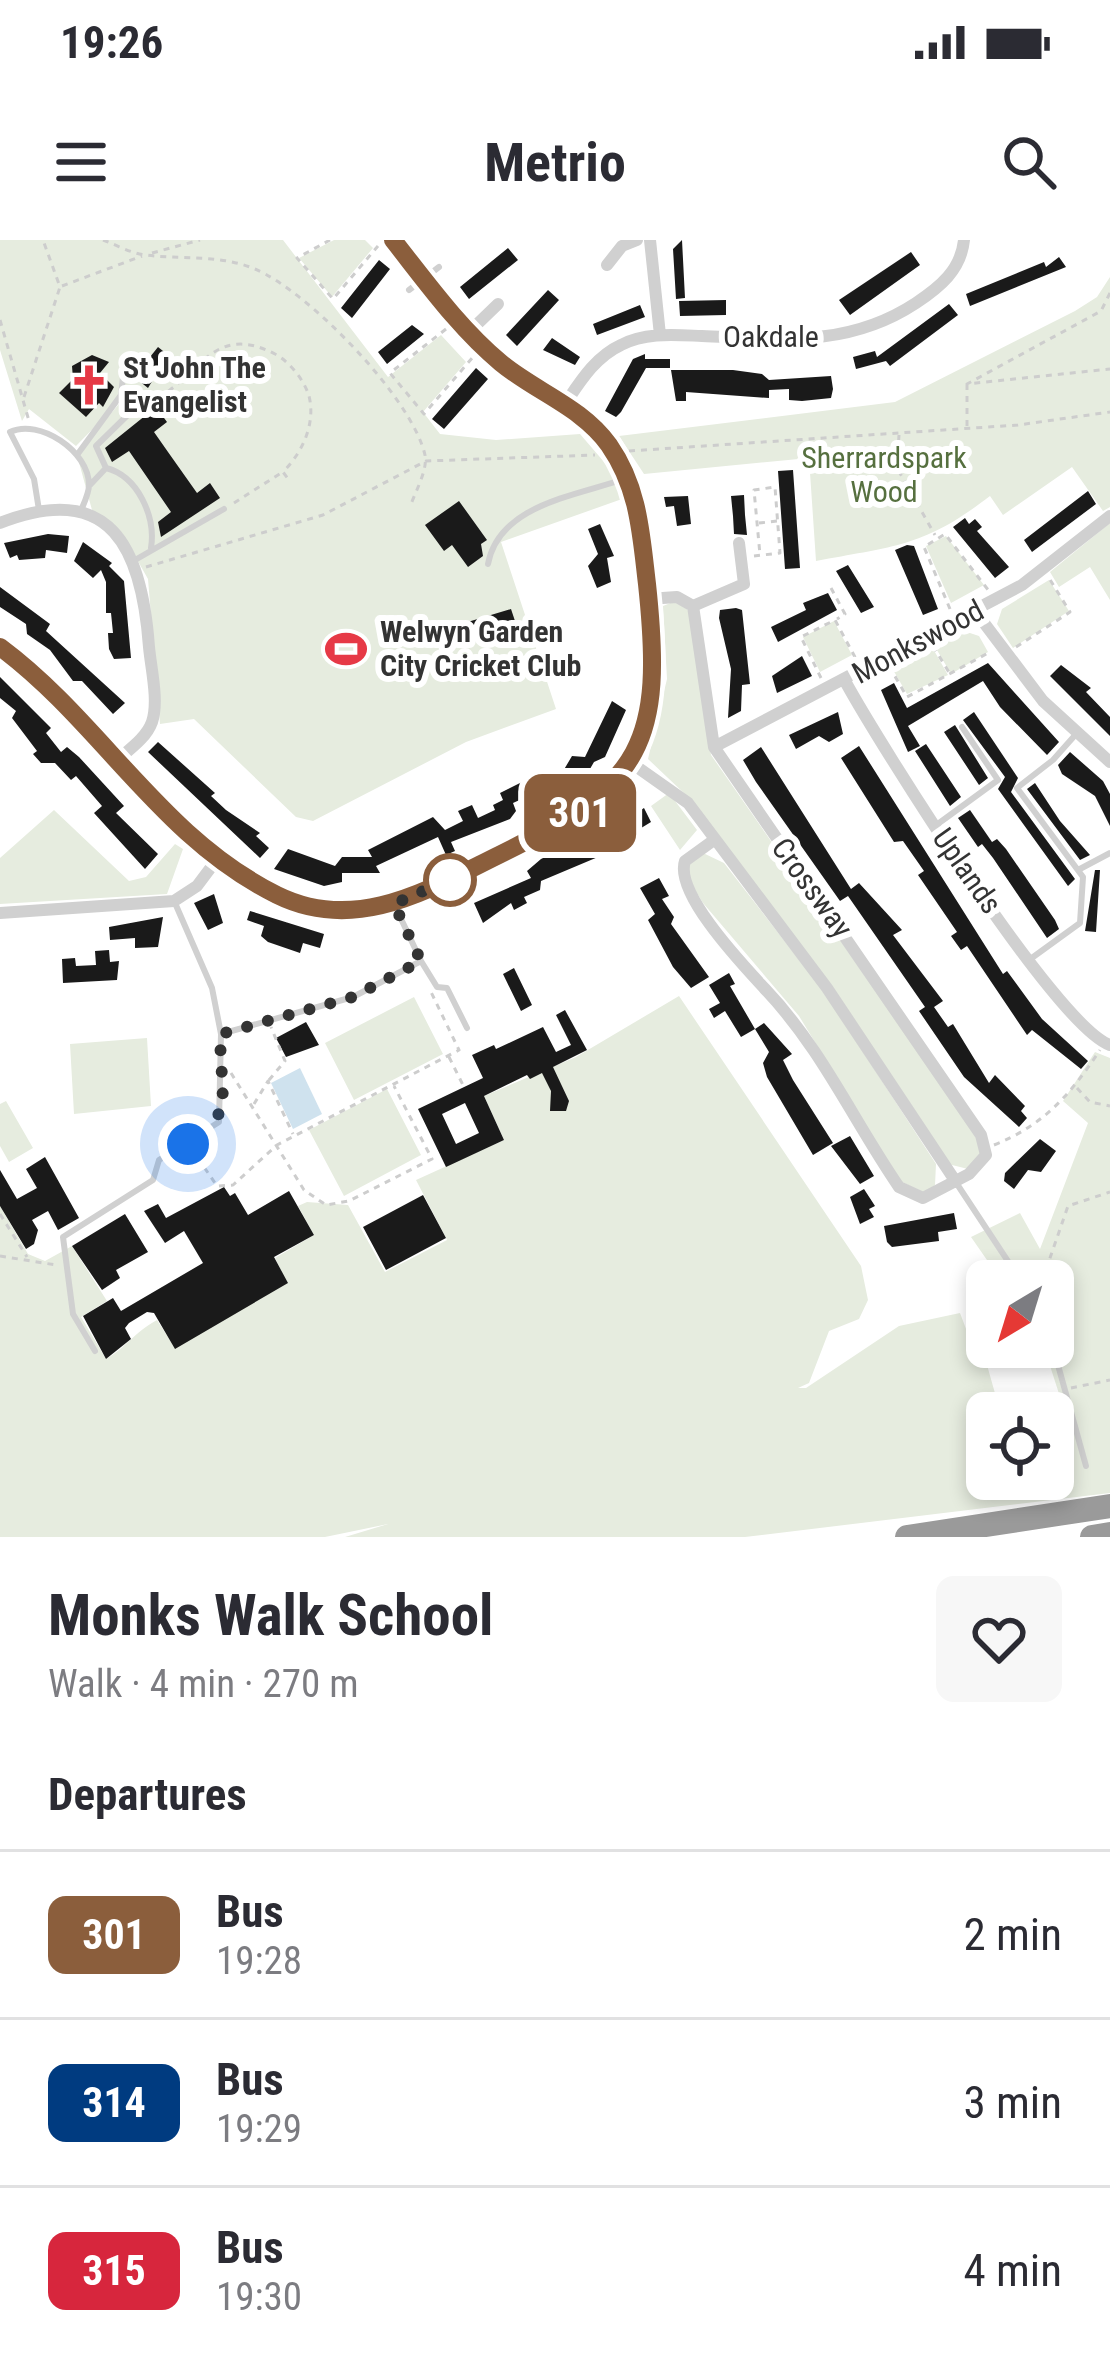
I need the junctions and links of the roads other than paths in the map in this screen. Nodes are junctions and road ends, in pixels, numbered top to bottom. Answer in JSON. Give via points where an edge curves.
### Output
{"nodes":[{"id":1,"x":393,"y":240,"type":"edge"},
{"id":2,"x":637,"y":240,"type":"edge"},
{"id":3,"x":650,"y":240,"type":"edge"},
{"id":4,"x":964,"y":240,"type":"edge"},
{"id":5,"x":607,"y":265,"type":"dead end"},
{"id":6,"x":498,"y":304,"type":"dead end"},
{"id":7,"x":469,"y":333,"type":"junction"},
{"id":8,"x":660,"y":335,"type":"junction"},
{"id":9,"x":124,"y":368,"type":"dead end"},
{"id":10,"x":140,"y":404,"type":"road end"},
{"id":11,"x":565,"y":404,"type":"junction"},
{"id":12,"x":10,"y":432,"type":"junction"},
{"id":13,"x":0,"y":434,"type":"edge"},
{"id":14,"x":77,"y":455,"type":"junction"},
{"id":15,"x":106,"y":468,"type":"junction"},
{"id":16,"x":628,"y":477,"type":"junction"},
{"id":17,"x":89,"y":486,"type":"junction"},
{"id":18,"x":224,"y":509,"type":"road end"},
{"id":19,"x":39,"y":510,"type":"junction"},
{"id":20,"x":80,"y":513,"type":"junction"},
{"id":21,"x":1110,"y":516,"type":"edge"},
{"id":22,"x":0,"y":523,"type":"edge"},
{"id":23,"x":151,"y":548,"type":"junction"},
{"id":24,"x":739,"y":550,"type":"road end"},
{"id":25,"x":488,"y":564,"type":"dead end"},
{"id":26,"x":137,"y":565,"type":"junction"},
{"id":27,"x":648,"y":599,"type":"junction"},
{"id":28,"x":693,"y":606,"type":"junction"},
{"id":29,"x":975,"y":611,"type":"junction"},
{"id":30,"x":0,"y":647,"type":"edge"},
{"id":31,"x":845,"y":681,"type":"junction"},
{"id":32,"x":962,"y":728,"type":"dead end"},
{"id":33,"x":1078,"y":732,"type":"junction"},
{"id":34,"x":714,"y":747,"type":"junction"},
{"id":35,"x":630,"y":761,"type":"junction"},
{"id":36,"x":1110,"y":762,"type":"edge"},
{"id":37,"x":114,"y":763,"type":"junction"},
{"id":38,"x":935,"y":826,"type":"junction"},
{"id":39,"x":714,"y":840,"type":"junction"},
{"id":40,"x":1110,"y":853,"type":"edge"},
{"id":41,"x":218,"y":858,"type":"junction"},
{"id":42,"x":1078,"y":871,"type":"junction"},
{"id":43,"x":174,"y":901,"type":"junction"},
{"id":44,"x":394,"y":904,"type":"junction"},
{"id":45,"x":0,"y":913,"type":"edge"},
{"id":46,"x":1029,"y":960,"type":"junction"},
{"id":47,"x":421,"y":961,"type":"junction"},
{"id":48,"x":467,"y":1028,"type":"dead end"},
{"id":49,"x":221,"y":1034,"type":"junction"},
{"id":50,"x":1107,"y":1044,"type":"edge"},
{"id":51,"x":956,"y":1182,"type":"junction"},
{"id":52,"x":1008,"y":1260,"type":"edge"},
{"id":53,"x":95,"y":1351,"type":"dead end"},
{"id":54,"x":1059,"y":1368,"type":"edge"},
{"id":55,"x":1086,"y":1466,"type":"dead end"},
{"id":56,"x":1110,"y":1506,"type":"edge"},
{"id":57,"x":1110,"y":1534,"type":"edge"},
{"id":58,"x":907,"y":1537,"type":"edge"},
{"id":59,"x":1092,"y":1537,"type":"edge"}],
"edges":[{"from":1,"to":7,"type":"street"},
{"from":2,"to":5,"type":"street"},
{"from":3,"to":8,"type":"street"},
{"from":4,"to":8,"type":"street","name":"Oakdale","via":[[946,280],[856,333],[791,342]]},
{"from":6,"to":7,"type":"street"},
{"from":7,"to":11,"type":"street"},
{"from":8,"to":11,"type":"street","name":"Oakdale","via":[[621,344],[591,366]]},
{"from":9,"to":14,"type":"lane","via":[[121,395]]},
{"from":10,"to":15,"type":"lane","via":[[96,446]]},
{"from":11,"to":16,"type":"street","via":[[611,448]]},
{"from":12,"to":13,"type":"lane"},
{"from":12,"to":14,"type":"lane","via":[[30,426]]},
{"from":12,"to":19,"type":"lane","via":[[34,479]]},
{"from":14,"to":17,"type":"lane"},
{"from":15,"to":17,"type":"lane"},
{"from":15,"to":23,"type":"lane","via":[[121,472],[149,512]]},
{"from":16,"to":25,"type":"lane","via":[[513,520],[493,539]]},
{"from":16,"to":27,"type":"street"},
{"from":17,"to":20,"type":"lane"},
{"from":18,"to":23,"type":"lane"},
{"from":19,"to":20,"type":"street"},
{"from":19,"to":22,"type":"street"},
{"from":20,"to":26,"type":"street","via":[[119,536]]},
{"from":21,"to":29,"type":"street","name":"Monkswood","via":[[1044,570]]},
{"from":23,"to":26,"type":"lane"},
{"from":24,"to":28,"type":"street","via":[[740,589]]},
{"from":26,"to":37,"type":"street","via":[[154,715]]},
{"from":27,"to":28,"type":"street","via":[[677,597]]},
{"from":27,"to":35,"type":"street","via":[[652,703]]},
{"from":28,"to":34,"type":"street","name":"Crossway"},
{"from":29,"to":31,"type":"street","name":"Monkswood"},
{"from":29,"to":33,"type":"street"},
{"from":30,"to":37,"type":"street"},
{"from":31,"to":34,"type":"street","name":"Monkswood"},
{"from":31,"to":38,"type":"street","name":"Uplands"},
{"from":32,"to":38,"type":"lane","via":[[998,780]]},
{"from":33,"to":36,"type":"street"},
{"from":33,"to":42,"type":"lane","via":[[1017,788]]},
{"from":34,"to":51,"type":"street","name":"Crossway","via":[[986,1148],[980,1166]]},
{"from":35,"to":39,"type":"street","name":"Crossway","via":[[672,787]]},
{"from":35,"to":44,"type":"street","via":[[576,815]]},
{"from":37,"to":41,"type":"street"},
{"from":38,"to":46,"type":"street","name":"Uplands"},
{"from":39,"to":51,"type":"street","name":"Crossway","via":[[827,988]]},
{"from":39,"to":51,"type":"street","via":[[690,855],[682,876],[725,943],[812,1042],[899,1187],[923,1198]]},
{"from":40,"to":42,"type":"lane"},
{"from":41,"to":43,"type":"street"},
{"from":41,"to":44,"type":"street","via":[[301,904],[344,911]]},
{"from":42,"to":46,"type":"lane","via":[[1080,923]]},
{"from":43,"to":45,"type":"street"},
{"from":43,"to":49,"type":"lane","via":[[212,988]]},
{"from":44,"to":47,"type":"lane"},
{"from":46,"to":50,"type":"street","name":"Uplands"},
{"from":47,"to":48,"type":"lane","via":[[436,987],[447,988]]},
{"from":47,"to":49,"type":"lane","via":[[353,997]]},
{"from":49,"to":53,"type":"lane","via":[[221,1117],[212,1131],[158,1160],[153,1180],[65,1234],[73,1314]]},
{"from":51,"to":52,"type":"lane"},
{"from":54,"to":55,"type":"lane"},
{"from":56,"to":58,"type":"highway"},
{"from":57,"to":59,"type":"highway"}]}
